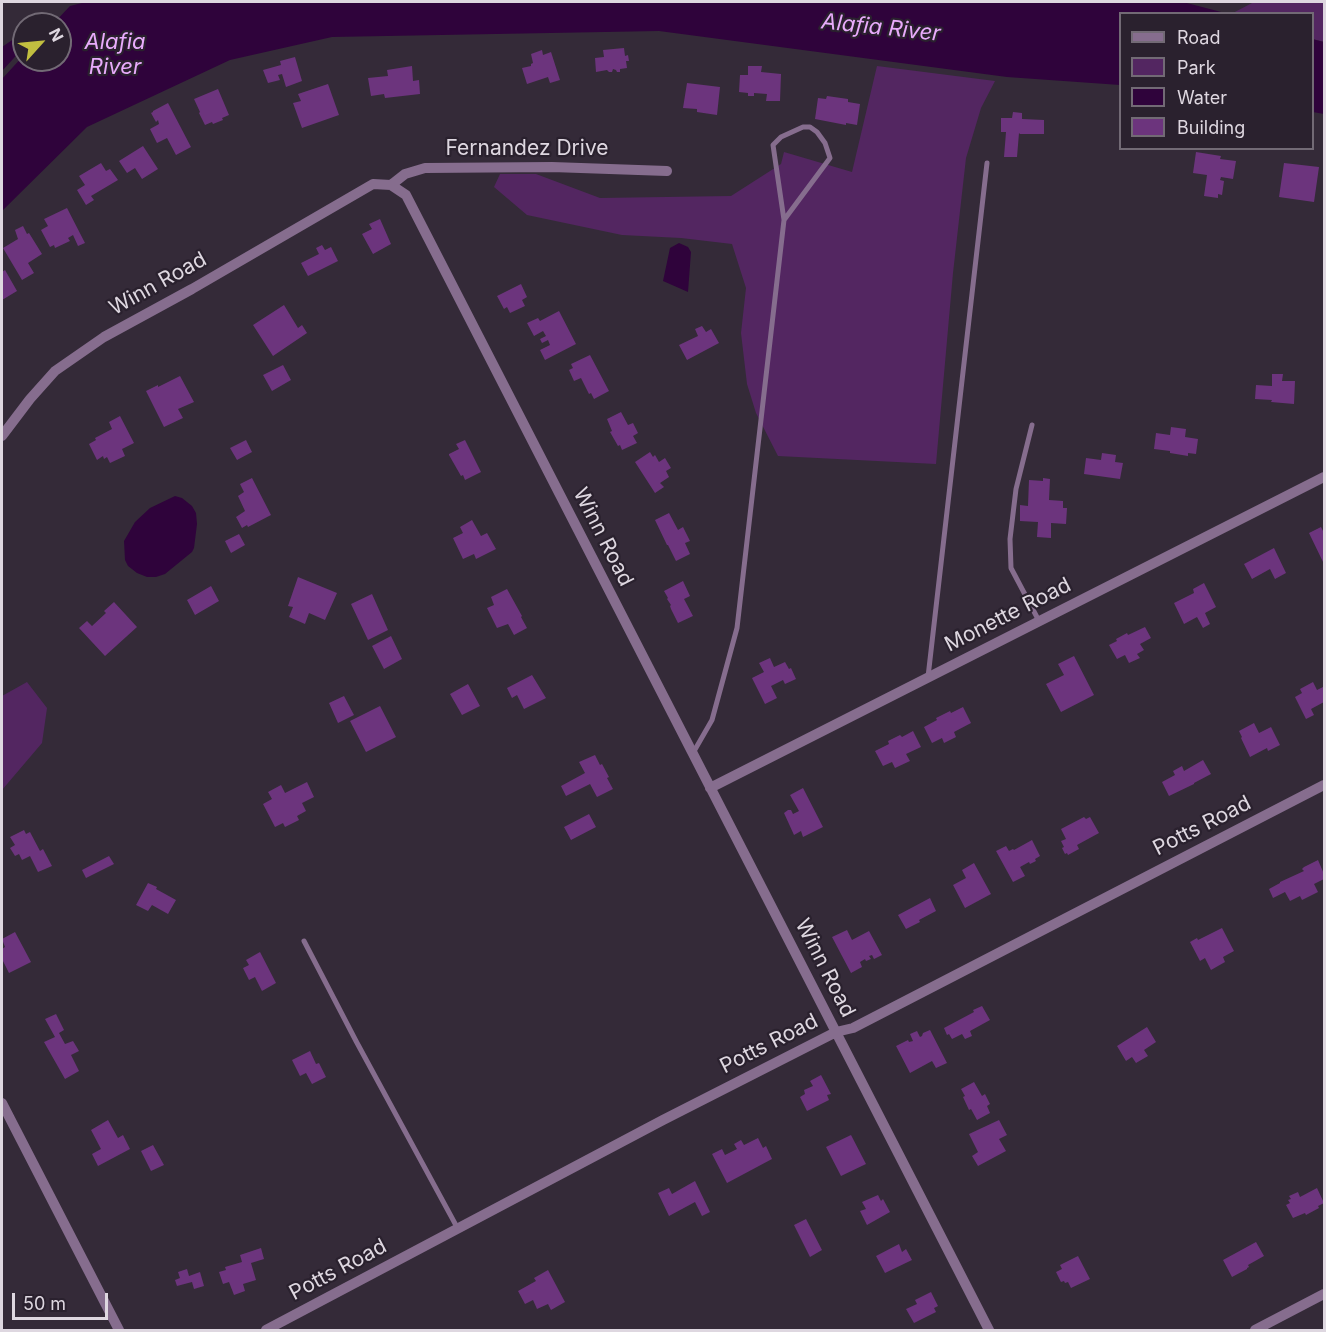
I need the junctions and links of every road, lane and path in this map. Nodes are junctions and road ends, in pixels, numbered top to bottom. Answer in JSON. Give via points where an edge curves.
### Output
{"nodes":[{"id":1,"x":987,"y":163,"type":"dead end"},
{"id":2,"x":667,"y":171,"type":"dead end"},
{"id":3,"x":392,"y":185,"type":"junction"},
{"id":4,"x":784,"y":220,"type":"junction"},
{"id":5,"x":1032,"y":425,"type":"dead end"},
{"id":6,"x":2,"y":436,"type":"edge"},
{"id":7,"x":1324,"y":477,"type":"edge"},
{"id":8,"x":1039,"y":621,"type":"junction"},
{"id":9,"x":928,"y":677,"type":"junction"},
{"id":10,"x":693,"y":754,"type":"junction"},
{"id":11,"x":1324,"y":785,"type":"edge"},
{"id":12,"x":710,"y":788,"type":"junction"},
{"id":13,"x":304,"y":941,"type":"dead end"},
{"id":14,"x":836,"y":1032,"type":"junction"},
{"id":15,"x":2,"y":1103,"type":"edge"},
{"id":16,"x":458,"y":1229,"type":"junction"},
{"id":17,"x":1324,"y":1294,"type":"edge"},
{"id":18,"x":119,"y":1330,"type":"edge"},
{"id":19,"x":266,"y":1330,"type":"edge"},
{"id":20,"x":989,"y":1330,"type":"edge"},
{"id":21,"x":1255,"y":1330,"type":"edge"}],
"edges":[{"from":1,"to":9,"type":"lane"},
{"from":2,"to":3,"type":"street","name":"Fernandez Drive","via":[[552,166],[425,168],[405,174]]},
{"from":3,"to":6,"type":"street","name":"Winn Road","via":[[373,184],[104,337],[55,371]]},
{"from":3,"to":10,"type":"street","name":"Winn Road","via":[[406,195]]},
{"from":4,"to":4,"type":"lane","via":[[830,158],[825,143],[810,127],[781,137],[773,145]]},
{"from":4,"to":10,"type":"lane","via":[[737,628],[712,720]]},
{"from":5,"to":8,"type":"lane","via":[[1016,489],[1011,568]]},
{"from":7,"to":8,"type":"street","name":"Monette Road"},
{"from":8,"to":9,"type":"street","name":"Monette Road"},
{"from":9,"to":12,"type":"street","name":"Monette Road"},
{"from":10,"to":12,"type":"street","name":"Winn Road"},
{"from":11,"to":14,"type":"street","name":"Potts Road","via":[[853,1028]]},
{"from":12,"to":14,"type":"street","name":"Winn Road"},
{"from":13,"to":16,"type":"lane"},
{"from":14,"to":16,"type":"street","name":"Potts Road"},
{"from":14,"to":20,"type":"street","name":"Winn Road"},
{"from":15,"to":18,"type":"street"},
{"from":16,"to":19,"type":"street","name":"Potts Road"},
{"from":17,"to":21,"type":"street"}]}
